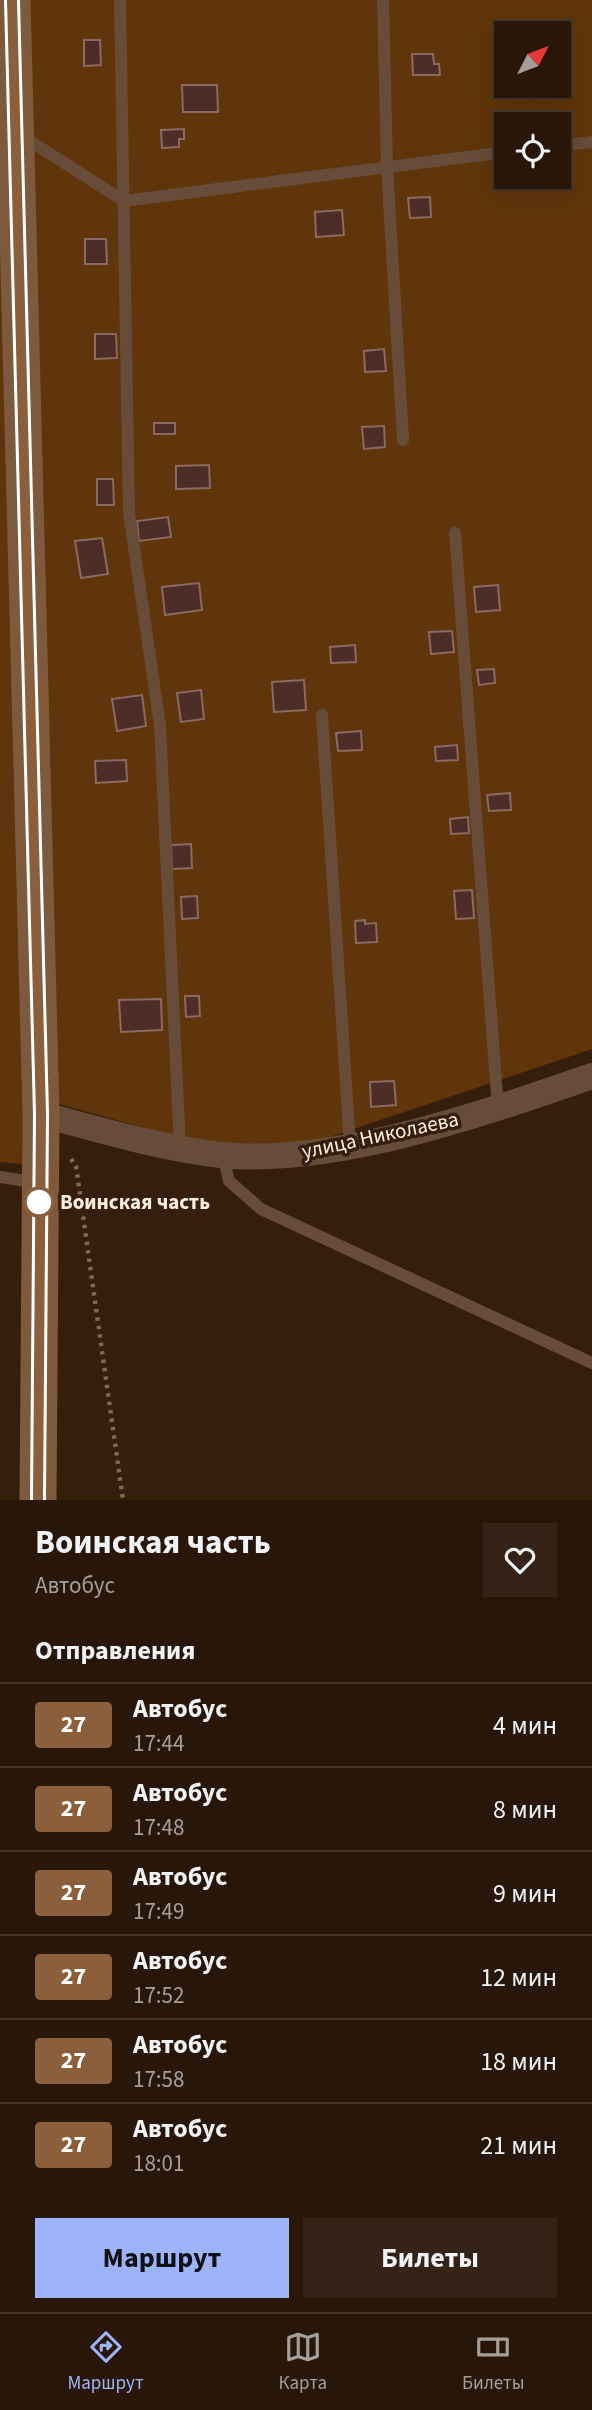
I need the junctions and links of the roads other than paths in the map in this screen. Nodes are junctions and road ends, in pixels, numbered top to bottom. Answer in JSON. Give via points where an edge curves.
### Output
{"nodes":[{"id":1,"x":12,"y":0,"type":"edge"},
{"id":2,"x":120,"y":0,"type":"edge"},
{"id":3,"x":383,"y":0,"type":"edge"},
{"id":4,"x":16,"y":132,"type":"junction"},
{"id":5,"x":592,"y":142,"type":"edge"},
{"id":6,"x":571,"y":144,"type":"edge"},
{"id":7,"x":494,"y":153,"type":"edge"},
{"id":8,"x":387,"y":166,"type":"junction"},
{"id":9,"x":124,"y":201,"type":"junction"},
{"id":10,"x":403,"y":440,"type":"dead end"},
{"id":11,"x":455,"y":533,"type":"dead end"},
{"id":12,"x":322,"y":715,"type":"dead end"},
{"id":13,"x":592,"y":1076,"type":"edge"},
{"id":14,"x":498,"y":1109,"type":"junction"},
{"id":15,"x":41,"y":1114,"type":"junction"},
{"id":16,"x":350,"y":1146,"type":"junction"},
{"id":17,"x":180,"y":1148,"type":"junction"},
{"id":18,"x":223,"y":1155,"type":"junction"},
{"id":19,"x":0,"y":1177,"type":"edge"},
{"id":20,"x":39,"y":1183,"type":"junction"},
{"id":21,"x":592,"y":1363,"type":"edge"},
{"id":22,"x":38,"y":1500,"type":"edge"}],
"edges":[{"from":1,"to":4,"type":"main road"},
{"from":2,"to":9,"type":"lane"},
{"from":3,"to":8,"type":"lane"},
{"from":4,"to":9,"type":"lane"},
{"from":4,"to":15,"type":"main road"},
{"from":5,"to":6,"type":"lane"},
{"from":7,"to":8,"type":"lane"},
{"from":8,"to":9,"type":"lane"},
{"from":8,"to":10,"type":"lane"},
{"from":9,"to":17,"type":"lane","via":[[129,513],[160,725]]},
{"from":11,"to":14,"type":"lane"},
{"from":12,"to":16,"type":"lane"},
{"from":13,"to":14,"type":"street","name":"улица Николаева"},
{"from":14,"to":16,"type":"street","name":"улица Николаева"},
{"from":15,"to":17,"type":"street","name":"улица Николаева"},
{"from":15,"to":20,"type":"main road"},
{"from":16,"to":18,"type":"street","name":"улица Николаева","via":[[305,1154]]},
{"from":17,"to":18,"type":"street","name":"улица Николаева"},
{"from":18,"to":21,"type":"lane","via":[[229,1181],[261,1209]]},
{"from":19,"to":20,"type":"lane"},
{"from":20,"to":22,"type":"main road"}]}
